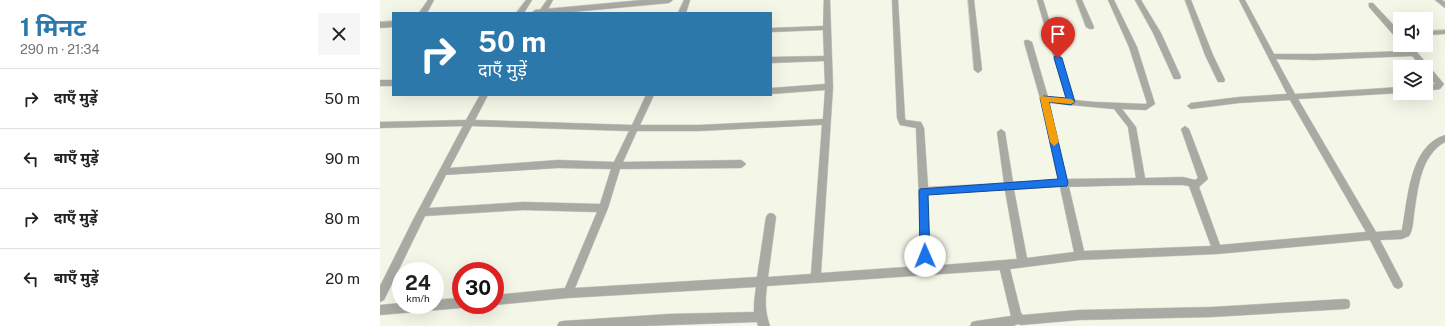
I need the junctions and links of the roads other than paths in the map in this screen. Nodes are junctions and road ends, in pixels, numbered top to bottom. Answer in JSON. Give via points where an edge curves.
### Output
{"nodes":[{"id":1,"x":431,"y":0,"type":"edge"},
{"id":2,"x":529,"y":0,"type":"edge"},
{"id":3,"x":550,"y":0,"type":"edge"},
{"id":4,"x":669,"y":0,"type":"edge"},
{"id":5,"x":687,"y":0,"type":"edge"},
{"id":6,"x":826,"y":0,"type":"edge"},
{"id":7,"x":895,"y":0,"type":"edge"},
{"id":8,"x":971,"y":0,"type":"edge"},
{"id":9,"x":1040,"y":0,"type":"edge"},
{"id":10,"x":1079,"y":0,"type":"edge"},
{"id":11,"x":1111,"y":0,"type":"edge"},
{"id":12,"x":1138,"y":0,"type":"edge"},
{"id":13,"x":1188,"y":0,"type":"edge"},
{"id":14,"x":1242,"y":0,"type":"edge"},
{"id":15,"x":1438,"y":0,"type":"edge"},
{"id":16,"x":639,"y":2,"type":"edge"},
{"id":17,"x":1371,"y":5,"type":"dead end"},
{"id":18,"x":1445,"y":6,"type":"edge"},
{"id":19,"x":424,"y":12,"type":"edge"},
{"id":20,"x":521,"y":12,"type":"edge"},
{"id":21,"x":543,"y":12,"type":"edge"},
{"id":22,"x":551,"y":12,"type":"edge"},
{"id":23,"x":682,"y":12,"type":"edge"},
{"id":24,"x":392,"y":24,"type":"edge"},
{"id":25,"x":380,"y":25,"type":"edge"},
{"id":26,"x":1090,"y":27,"type":"dead end"},
{"id":27,"x":825,"y":28,"type":"junction"},
{"id":28,"x":1393,"y":29,"type":"edge"},
{"id":29,"x":772,"y":30,"type":"edge"},
{"id":30,"x":1445,"y":32,"type":"edge"},
{"id":31,"x":1433,"y":33,"type":"edge"},
{"id":32,"x":1028,"y":42,"type":"dead end"},
{"id":33,"x":1414,"y":53,"type":"joint"},
{"id":34,"x":1271,"y":56,"type":"junction"},
{"id":35,"x":829,"y":58,"type":"junction"},
{"id":36,"x":772,"y":60,"type":"edge"},
{"id":37,"x":1420,"y":60,"type":"edge"},
{"id":38,"x":978,"y":70,"type":"dead end"},
{"id":39,"x":1433,"y":76,"type":"edge"},
{"id":40,"x":1177,"y":77,"type":"dead end"},
{"id":41,"x":1221,"y":80,"type":"dead end"},
{"id":42,"x":380,"y":83,"type":"edge"},
{"id":43,"x":392,"y":83,"type":"edge"},
{"id":44,"x":829,"y":87,"type":"junction"},
{"id":45,"x":1433,"y":87,"type":"edge"},
{"id":46,"x":772,"y":91,"type":"edge"},
{"id":47,"x":1393,"y":91,"type":"edge"},
{"id":48,"x":483,"y":96,"type":"edge"},
{"id":49,"x":650,"y":96,"type":"edge"},
{"id":50,"x":1044,"y":98,"type":"junction"},
{"id":51,"x":1293,"y":98,"type":"junction"},
{"id":52,"x":1071,"y":102,"type":"junction"},
{"id":53,"x":1117,"y":106,"type":"junction"},
{"id":54,"x":1191,"y":106,"type":"dead end"},
{"id":55,"x":825,"y":122,"type":"junction"},
{"id":56,"x":469,"y":123,"type":"junction"},
{"id":57,"x":380,"y":125,"type":"edge"},
{"id":58,"x":634,"y":128,"type":"junction"},
{"id":59,"x":1185,"y":129,"type":"dead end"},
{"id":60,"x":1001,"y":132,"type":"dead end"},
{"id":61,"x":1445,"y":138,"type":"edge"},
{"id":62,"x":741,"y":164,"type":"dead end"},
{"id":63,"x":617,"y":166,"type":"junction"},
{"id":64,"x":444,"y":172,"type":"junction"},
{"id":65,"x":1141,"y":182,"type":"junction"},
{"id":66,"x":1063,"y":183,"type":"junction"},
{"id":67,"x":1196,"y":184,"type":"junction"},
{"id":68,"x":1009,"y":186,"type":"junction"},
{"id":69,"x":923,"y":191,"type":"junction"},
{"id":70,"x":603,"y":208,"type":"junction"},
{"id":71,"x":422,"y":212,"type":"junction"},
{"id":72,"x":771,"y":218,"type":"dead end"},
{"id":73,"x":1373,"y":236,"type":"junction"},
{"id":74,"x":1217,"y":250,"type":"junction"},
{"id":75,"x":1080,"y":256,"type":"junction"},
{"id":76,"x":1023,"y":262,"type":"junction"},
{"id":77,"x":1004,"y":265,"type":"junction"},
{"id":78,"x":925,"y":270,"type":"junction"},
{"id":79,"x":816,"y":277,"type":"junction"},
{"id":80,"x":761,"y":282,"type":"junction"},
{"id":81,"x":1398,"y":284,"type":"dead end"},
{"id":82,"x":568,"y":293,"type":"junction"},
{"id":83,"x":380,"y":297,"type":"edge"},
{"id":84,"x":504,"y":299,"type":"edge"},
{"id":85,"x":1345,"y":304,"type":"dead end"},
{"id":86,"x":392,"y":309,"type":"edge"},
{"id":87,"x":380,"y":310,"type":"edge"},
{"id":88,"x":1018,"y":319,"type":"junction"},
{"id":89,"x":763,"y":321,"type":"edge"},
{"id":90,"x":563,"y":326,"type":"edge"},
{"id":91,"x":976,"y":326,"type":"edge"}],
"edges":[{"from":1,"to":19,"type":"street"},
{"from":2,"to":20,"type":"street"},
{"from":3,"to":21,"type":"street"},
{"from":4,"to":16,"type":"street"},
{"from":5,"to":23,"type":"street"},
{"from":6,"to":27,"type":"street"},
{"from":7,"to":69,"type":"street","via":[[901,118],[903,123],[915,123],[920,126]]},
{"from":8,"to":38,"type":"street"},
{"from":9,"to":52,"type":"street"},
{"from":10,"to":26,"type":"street"},
{"from":11,"to":53,"type":"street","via":[[1132,47],[1151,104]]},
{"from":12,"to":40,"type":"street"},
{"from":13,"to":41,"type":"street"},
{"from":14,"to":34,"type":"street"},
{"from":15,"to":18,"type":"street"},
{"from":16,"to":22,"type":"street"},
{"from":17,"to":28,"type":"street"},
{"from":24,"to":25,"type":"street"},
{"from":27,"to":29,"type":"street"},
{"from":27,"to":35,"type":"street"},
{"from":30,"to":31,"type":"street"},
{"from":32,"to":50,"type":"street"},
{"from":33,"to":34,"type":"street","via":[[1334,57]]},
{"from":33,"to":37,"type":"street"},
{"from":34,"to":51,"type":"street"},
{"from":35,"to":36,"type":"street"},
{"from":35,"to":44,"type":"street"},
{"from":39,"to":45,"type":"street","via":[[1440,84]]},
{"from":42,"to":43,"type":"street"},
{"from":44,"to":46,"type":"street"},
{"from":44,"to":55,"type":"street"},
{"from":47,"to":51,"type":"street"},
{"from":48,"to":56,"type":"street"},
{"from":49,"to":58,"type":"street"},
{"from":50,"to":52,"type":"street"},
{"from":50,"to":66,"type":"street"},
{"from":51,"to":54,"type":"street","via":[[1239,100]]},
{"from":51,"to":73,"type":"street"},
{"from":52,"to":53,"type":"street"},
{"from":53,"to":65,"type":"street","via":[[1119,113],[1132,127]]},
{"from":55,"to":58,"type":"street","via":[[699,128]]},
{"from":55,"to":79,"type":"street"},
{"from":56,"to":57,"type":"street"},
{"from":56,"to":58,"type":"street"},
{"from":56,"to":64,"type":"street"},
{"from":58,"to":63,"type":"street"},
{"from":59,"to":67,"type":"street","via":[[1203,179]]},
{"from":60,"to":68,"type":"street"},
{"from":61,"to":73,"type":"street","via":[[1433,144],[1423,160],[1415,181],[1406,233]]},
{"from":62,"to":63,"type":"street"},
{"from":63,"to":64,"type":"street","via":[[538,165]]},
{"from":63,"to":70,"type":"street"},
{"from":64,"to":71,"type":"street"},
{"from":65,"to":66,"type":"street"},
{"from":65,"to":67,"type":"street","via":[[1183,181]]},
{"from":66,"to":68,"type":"street"},
{"from":66,"to":75,"type":"street"},
{"from":67,"to":74,"type":"street","via":[[1194,186]]},
{"from":68,"to":69,"type":"street"},
{"from":68,"to":76,"type":"street"},
{"from":69,"to":78,"type":"street"},
{"from":70,"to":71,"type":"street","via":[[524,206]]},
{"from":70,"to":82,"type":"street"},
{"from":71,"to":83,"type":"street"},
{"from":72,"to":80,"type":"street"},
{"from":73,"to":74,"type":"street"},
{"from":73,"to":81,"type":"street"},
{"from":74,"to":75,"type":"street"},
{"from":75,"to":76,"type":"street"},
{"from":76,"to":77,"type":"street"},
{"from":77,"to":78,"type":"street"},
{"from":77,"to":88,"type":"street"},
{"from":78,"to":79,"type":"street"},
{"from":79,"to":80,"type":"street"},
{"from":80,"to":82,"type":"street"},
{"from":80,"to":89,"type":"street","via":[[759,308]]},
{"from":82,"to":84,"type":"street"},
{"from":85,"to":88,"type":"street"},
{"from":86,"to":87,"type":"street"},
{"from":88,"to":91,"type":"street"},
{"from":89,"to":90,"type":"street","via":[[669,318]]}]}
